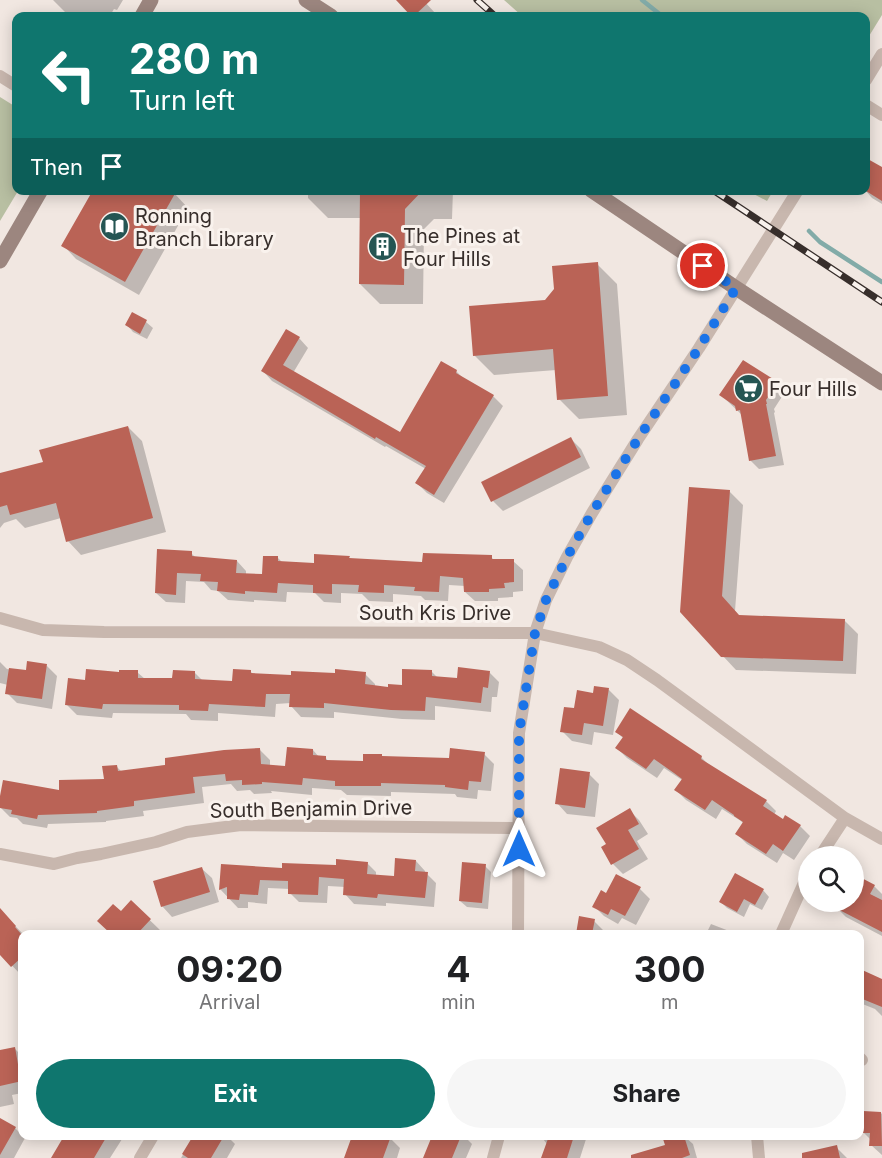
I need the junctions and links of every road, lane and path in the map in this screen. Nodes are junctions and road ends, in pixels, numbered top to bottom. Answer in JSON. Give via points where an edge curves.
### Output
{"nodes":[{"id":1,"x":306,"y":0,"type":"edge"},
{"id":2,"x":325,"y":12,"type":"edge"},
{"id":3,"x":882,"y":54,"type":"edge"},
{"id":4,"x":870,"y":74,"type":"edge"},
{"id":5,"x":38,"y":195,"type":"edge"},
{"id":6,"x":598,"y":195,"type":"edge"},
{"id":7,"x":795,"y":195,"type":"edge"},
{"id":8,"x":0,"y":261,"type":"edge"},
{"id":9,"x":736,"y":288,"type":"junction"},
{"id":10,"x":882,"y":383,"type":"edge"},
{"id":11,"x":0,"y":618,"type":"edge"},
{"id":12,"x":535,"y":633,"type":"junction"},
{"id":13,"x":845,"y":818,"type":"junction"},
{"id":14,"x":519,"y":828,"type":"junction"},
{"id":15,"x":882,"y":839,"type":"edge"},
{"id":16,"x":827,"y":846,"type":"edge"},
{"id":17,"x":0,"y":854,"type":"edge"},
{"id":18,"x":798,"y":896,"type":"edge"},
{"id":19,"x":518,"y":930,"type":"edge"},
{"id":20,"x":783,"y":930,"type":"edge"},
{"id":21,"x":151,"y":1140,"type":"edge"},
{"id":22,"x":498,"y":1140,"type":"edge"},
{"id":23,"x":757,"y":1140,"type":"edge"},
{"id":24,"x":140,"y":1158,"type":"edge"},
{"id":25,"x":493,"y":1158,"type":"edge"},
{"id":26,"x":759,"y":1158,"type":"edge"}],
"edges":[{"from":1,"to":2,"type":"main road"},
{"from":3,"to":4,"type":"street"},
{"from":5,"to":8,"type":"main road"},
{"from":6,"to":9,"type":"main road"},
{"from":7,"to":9,"type":"street"},
{"from":9,"to":10,"type":"main road"},
{"from":9,"to":12,"type":"street","via":[[592,513],[546,600]]},
{"from":11,"to":12,"type":"street","name":"South Kris Drive","via":[[43,630],[104,632]]},
{"from":12,"to":13,"type":"street","name":"South Kris Drive","via":[[599,647],[627,660]]},
{"from":12,"to":14,"type":"street","via":[[519,733]]},
{"from":13,"to":15,"type":"street","name":"South Kris Drive"},
{"from":13,"to":16,"type":"street"},
{"from":14,"to":17,"type":"street","name":"South Benjamin Drive","via":[[241,825],[186,832],[54,864]]},
{"from":14,"to":19,"type":"street"},
{"from":18,"to":20,"type":"street"},
{"from":21,"to":24,"type":"street"},
{"from":22,"to":25,"type":"street"},
{"from":23,"to":26,"type":"street"}]}
